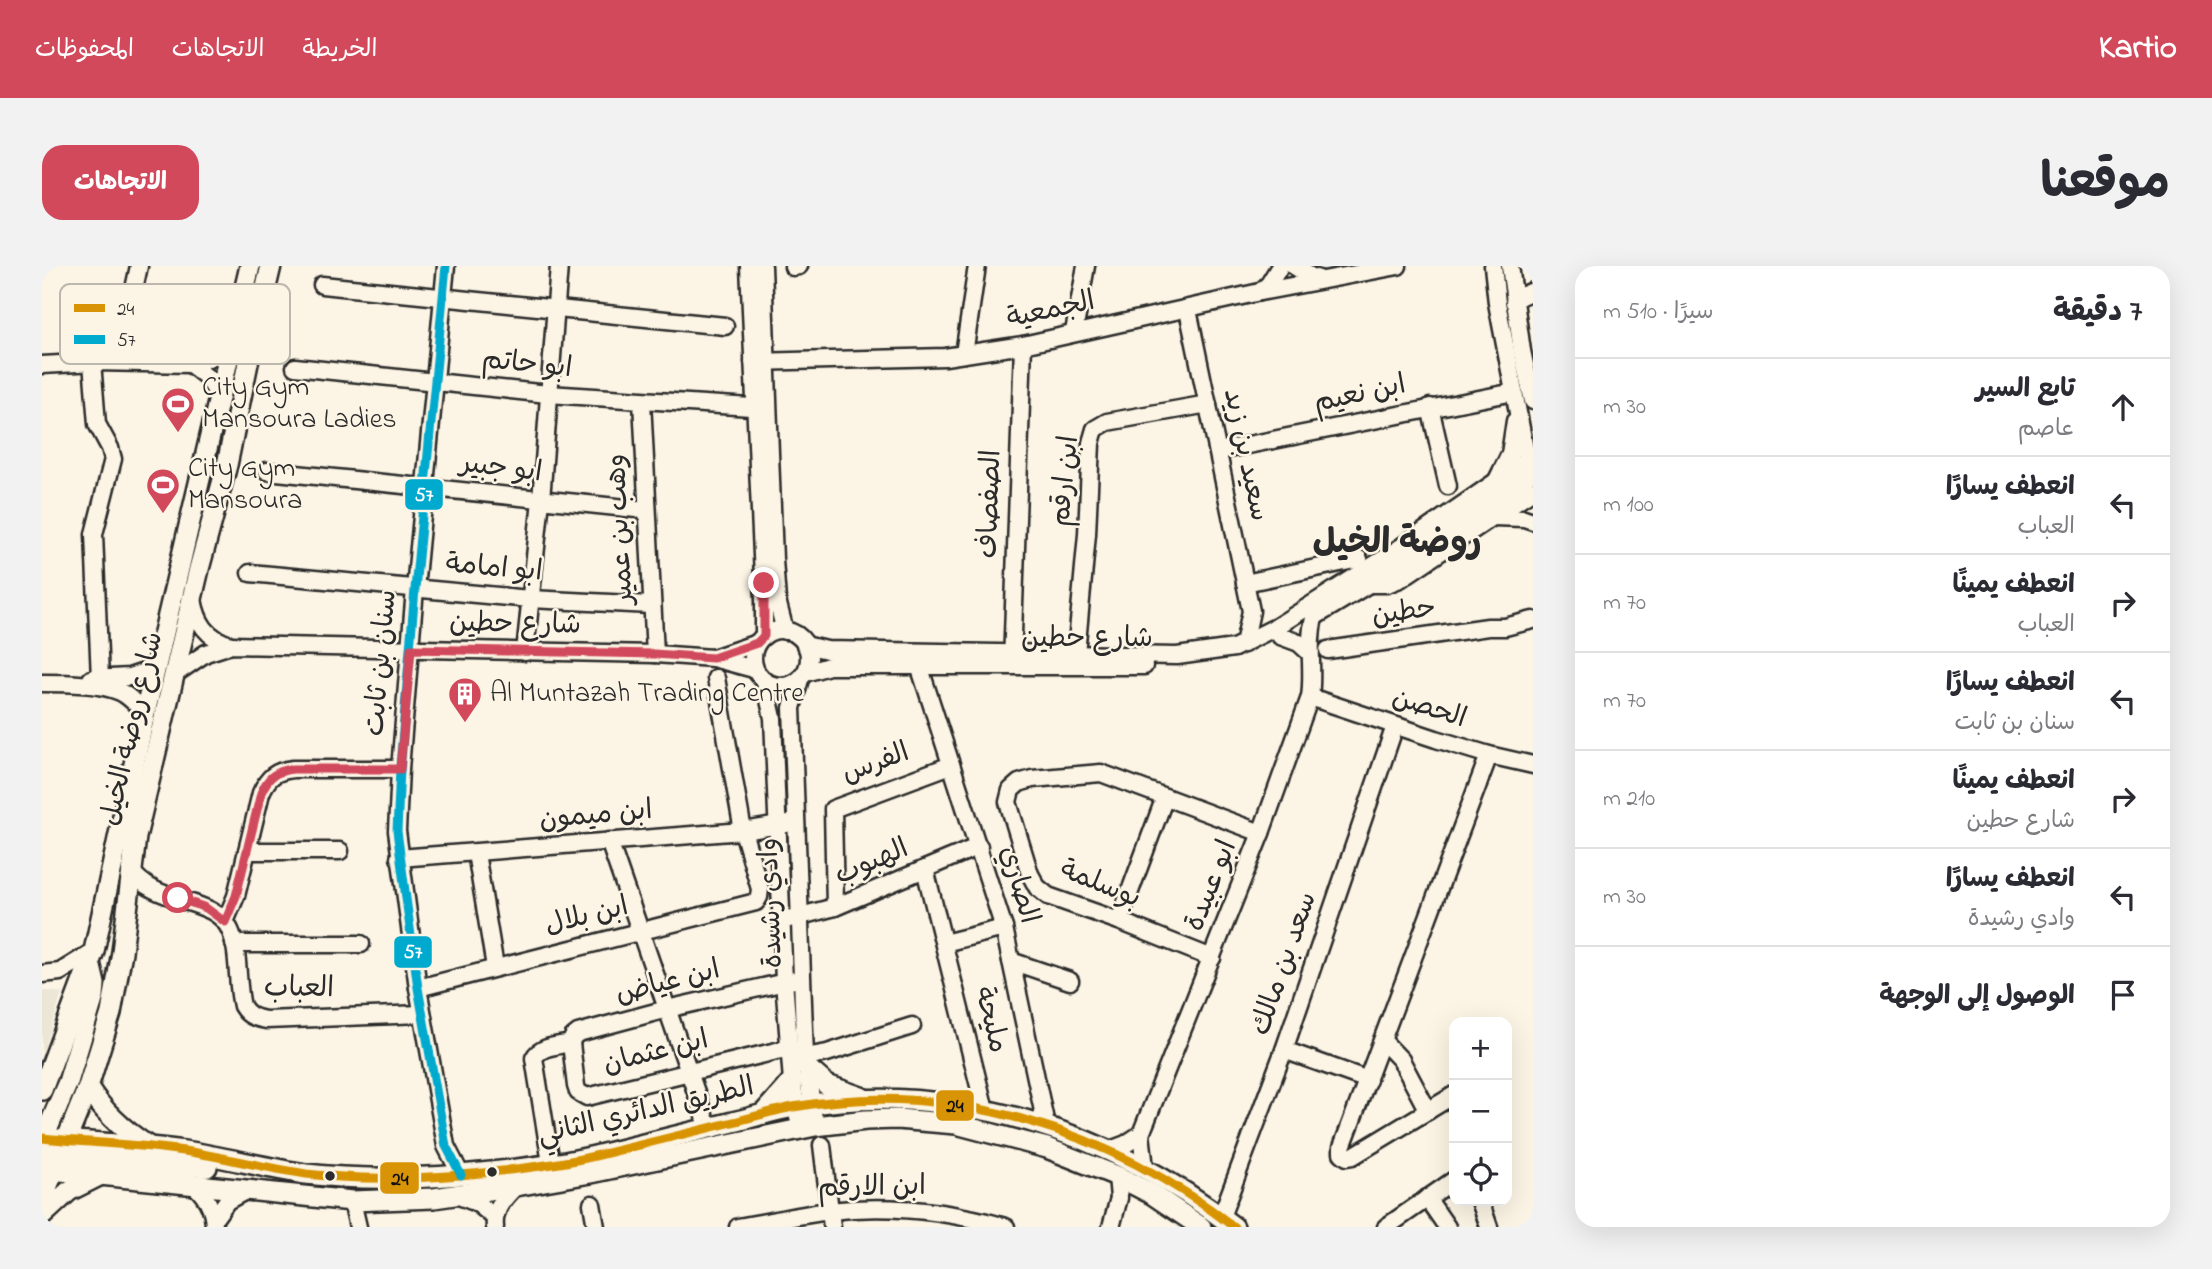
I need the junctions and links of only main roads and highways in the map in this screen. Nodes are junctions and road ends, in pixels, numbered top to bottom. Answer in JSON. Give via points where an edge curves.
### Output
{"nodes":[{"id":1,"x":250,"y":266,"type":"edge"},
{"id":2,"x":271,"y":266,"type":"edge"},
{"id":3,"x":246,"y":284,"type":"edge"},
{"id":4,"x":267,"y":284,"type":"edge"},
{"id":5,"x":227,"y":364,"type":"edge"},
{"id":6,"x":248,"y":364,"type":"edge"},
{"id":7,"x":92,"y":958,"type":"junction"},
{"id":8,"x":805,"y":1061,"type":"road end"},
{"id":9,"x":44,"y":1080,"type":"edge"},
{"id":10,"x":792,"y":1081,"type":"road end"},
{"id":11,"x":88,"y":1087,"type":"junction"},
{"id":12,"x":869,"y":1100,"type":"junction"},
{"id":13,"x":763,"y":1114,"type":"junction"},
{"id":14,"x":152,"y":1148,"type":"junction"},
{"id":15,"x":47,"y":1151,"type":"edge"},
{"id":16,"x":254,"y":1165,"type":"junction"},
{"id":17,"x":103,"y":1174,"type":"junction"},
{"id":18,"x":42,"y":1200,"type":"edge"},
{"id":19,"x":42,"y":1216,"type":"edge"},
{"id":20,"x":1228,"y":1222,"type":"edge"},
{"id":21,"x":1200,"y":1227,"type":"edge"}],
"edges":[{"from":1,"to":3,"type":"main road","name":"شارع روضة الخيل"},
{"from":2,"to":4,"type":"main road","name":"شارع روضة الخيل"},
{"from":5,"to":7,"type":"main road","name":"شارع روضة الخيل"},
{"from":6,"to":11,"type":"main road","name":"شارع روضة الخيل","via":[[136,837],[116,988]]},
{"from":7,"to":9,"type":"main road","name":"شارع روضة الخيل"},
{"from":7,"to":15,"type":"main road","via":[[94,996]]},
{"from":8,"to":12,"type":"main road","via":[[827,1085]]},
{"from":10,"to":13,"type":"main road"},
{"from":11,"to":14,"type":"main road","via":[[119,1126]]},
{"from":11,"to":15,"type":"main road","name":"شارع روضة الخيل"},
{"from":12,"to":13,"type":"main road","name":"الطريق الدائري الثاني","via":[[803,1105]]},
{"from":12,"to":20,"type":"main road","name":"الطريق الدائري الثاني","via":[[985,1110],[1046,1125],[1145,1168]]},
{"from":13,"to":16,"type":"main road","name":"الطريق الدائري الثاني","via":[[592,1157],[461,1175],[364,1179]]},
{"from":14,"to":15,"type":"main road","name":"الطريق الدائري الثاني"},
{"from":14,"to":16,"type":"main road","name":"الطريق الدائري الثاني"},
{"from":15,"to":16,"type":"main road","via":[[198,1166]]},
{"from":15,"to":17,"type":"main road","name":"الطريق الدائري الثاني"},
{"from":15,"to":18,"type":"main road","name":"شارع روضة الخيل"},
{"from":17,"to":19,"type":"main road","via":[[67,1193]]},
{"from":17,"to":21,"type":"main road","name":"الطريق الدائري الثاني","via":[[352,1201],[456,1195],[808,1127],[877,1119],[942,1122],[1032,1143],[1116,1177],[1152,1194]]}]}
